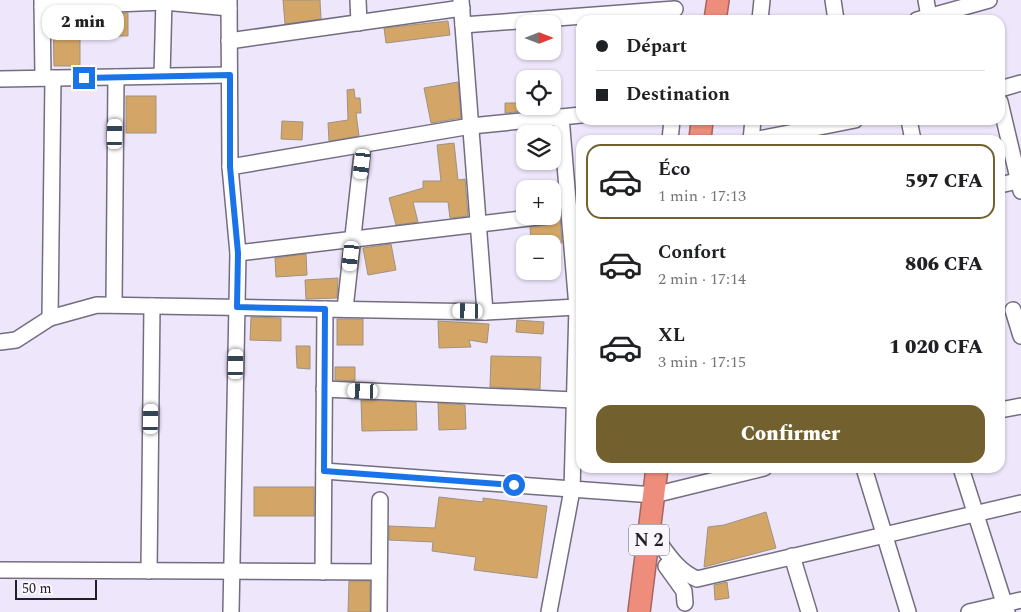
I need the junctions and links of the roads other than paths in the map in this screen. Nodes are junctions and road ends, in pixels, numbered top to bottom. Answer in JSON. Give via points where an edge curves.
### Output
{"nodes":[{"id":1,"x":358,"y":0,"type":"edge"},
{"id":2,"x":718,"y":0,"type":"edge"},
{"id":3,"x":762,"y":0,"type":"edge"},
{"id":4,"x":833,"y":0,"type":"edge"},
{"id":5,"x":926,"y":0,"type":"edge"},
{"id":6,"x":989,"y":0,"type":"edge"},
{"id":7,"x":164,"y":1,"type":"edge"},
{"id":8,"x":42,"y":3,"type":"edge"},
{"id":9,"x":229,"y":4,"type":"edge"},
{"id":10,"x":462,"y":4,"type":"edge"},
{"id":11,"x":675,"y":10,"type":"edge"},
{"id":12,"x":604,"y":15,"type":"edge"},
{"id":13,"x":716,"y":15,"type":"edge"},
{"id":14,"x":760,"y":15,"type":"edge"},
{"id":15,"x":835,"y":15,"type":"edge"},
{"id":16,"x":924,"y":15,"type":"edge"},
{"id":17,"x":934,"y":15,"type":"edge"},
{"id":18,"x":576,"y":17,"type":"edge"},
{"id":19,"x":359,"y":23,"type":"junction"},
{"id":20,"x":463,"y":25,"type":"junction"},
{"id":21,"x":229,"y":42,"type":"junction"},
{"id":22,"x":230,"y":75,"type":"junction"},
{"id":23,"x":162,"y":76,"type":"junction"},
{"id":24,"x":116,"y":77,"type":"junction"},
{"id":25,"x":48,"y":78,"type":"junction"},
{"id":26,"x":0,"y":79,"type":"edge"},
{"id":27,"x":1021,"y":84,"type":"edge"},
{"id":28,"x":1005,"y":88,"type":"edge"},
{"id":29,"x":576,"y":116,"type":"edge"},
{"id":30,"x":561,"y":117,"type":"junction"},
{"id":31,"x":1005,"y":122,"type":"edge"},
{"id":32,"x":840,"y":125,"type":"edge"},
{"id":33,"x":471,"y":126,"type":"junction"},
{"id":34,"x":814,"y":134,"type":"edge"},
{"id":35,"x":364,"y":145,"type":"junction"},
{"id":36,"x":230,"y":167,"type":"junction"},
{"id":37,"x":1020,"y":184,"type":"edge"},
{"id":38,"x":1005,"y":185,"type":"edge"},
{"id":39,"x":575,"y":213,"type":"edge"},
{"id":40,"x":561,"y":215,"type":"edge"},
{"id":41,"x":516,"y":220,"type":"edge"},
{"id":42,"x":478,"y":224,"type":"junction"},
{"id":43,"x":576,"y":236,"type":"edge"},
{"id":44,"x":353,"y":238,"type":"junction"},
{"id":45,"x":238,"y":253,"type":"junction"},
{"id":46,"x":114,"y":305,"type":"junction"},
{"id":47,"x":152,"y":306,"type":"junction"},
{"id":48,"x":576,"y":306,"type":"edge"},
{"id":49,"x":237,"y":307,"type":"junction"},
{"id":50,"x":325,"y":309,"type":"junction"},
{"id":51,"x":345,"y":309,"type":"junction"},
{"id":52,"x":1011,"y":310,"type":"edge"},
{"id":53,"x":485,"y":312,"type":"junction"},
{"id":54,"x":50,"y":318,"type":"junction"},
{"id":55,"x":1021,"y":336,"type":"edge"},
{"id":56,"x":0,"y":342,"type":"edge"},
{"id":57,"x":576,"y":362,"type":"edge"},
{"id":58,"x":324,"y":389,"type":"junction"},
{"id":59,"x":574,"y":400,"type":"junction"},
{"id":60,"x":1021,"y":406,"type":"edge"},
{"id":61,"x":1005,"y":409,"type":"edge"},
{"id":62,"x":324,"y":471,"type":"junction"},
{"id":63,"x":656,"y":473,"type":"edge"},
{"id":64,"x":744,"y":473,"type":"edge"},
{"id":65,"x":865,"y":473,"type":"edge"},
{"id":66,"x":963,"y":473,"type":"edge"},
{"id":67,"x":572,"y":490,"type":"junction"},
{"id":68,"x":654,"y":495,"type":"junction"},
{"id":69,"x":380,"y":500,"type":"dead end"},
{"id":70,"x":1021,"y":503,"type":"edge"},
{"id":71,"x":976,"y":514,"type":"junction"},
{"id":72,"x":884,"y":535,"type":"junction"},
{"id":73,"x":649,"y":537,"type":"junction"},
{"id":74,"x":792,"y":556,"type":"junction"},
{"id":75,"x":0,"y":570,"type":"edge"},
{"id":76,"x":149,"y":571,"type":"junction"},
{"id":77,"x":232,"y":571,"type":"junction"},
{"id":78,"x":323,"y":572,"type":"junction"},
{"id":79,"x":379,"y":572,"type":"junction"},
{"id":80,"x":1021,"y":600,"type":"edge"},
{"id":81,"x":686,"y":603,"type":"dead end"},
{"id":82,"x":1006,"y":608,"type":"edge"},
{"id":83,"x":232,"y":612,"type":"edge"},
{"id":84,"x":379,"y":612,"type":"edge"},
{"id":85,"x":549,"y":612,"type":"edge"},
{"id":86,"x":639,"y":612,"type":"edge"},
{"id":87,"x":809,"y":612,"type":"edge"},
{"id":88,"x":908,"y":612,"type":"edge"},
{"id":89,"x":969,"y":612,"type":"edge"}],
"edges":[{"from":1,"to":19,"type":"street"},
{"from":2,"to":13,"type":"highway"},
{"from":3,"to":14,"type":"street"},
{"from":4,"to":15,"type":"street"},
{"from":5,"to":16,"type":"street"},
{"from":6,"to":17,"type":"street"},
{"from":7,"to":8,"type":"street"},
{"from":7,"to":9,"type":"street"},
{"from":7,"to":23,"type":"street"},
{"from":8,"to":25,"type":"street"},
{"from":9,"to":21,"type":"street"},
{"from":10,"to":19,"type":"street"},
{"from":10,"to":20,"type":"street"},
{"from":11,"to":12,"type":"street"},
{"from":18,"to":20,"type":"street"},
{"from":19,"to":21,"type":"street"},
{"from":20,"to":33,"type":"street"},
{"from":21,"to":22,"type":"street"},
{"from":22,"to":23,"type":"street"},
{"from":22,"to":36,"type":"street"},
{"from":23,"to":24,"type":"street"},
{"from":24,"to":25,"type":"street"},
{"from":24,"to":46,"type":"street"},
{"from":25,"to":26,"type":"street"},
{"from":25,"to":54,"type":"street"},
{"from":27,"to":28,"type":"street"},
{"from":29,"to":30,"type":"street"},
{"from":30,"to":33,"type":"street"},
{"from":30,"to":39,"type":"street"},
{"from":31,"to":37,"type":"street"},
{"from":32,"to":34,"type":"street"},
{"from":33,"to":35,"type":"street"},
{"from":33,"to":42,"type":"street"},
{"from":35,"to":36,"type":"street"},
{"from":35,"to":44,"type":"street"},
{"from":36,"to":45,"type":"street"},
{"from":37,"to":38,"type":"street"},
{"from":39,"to":40,"type":"street"},
{"from":39,"to":43,"type":"street"},
{"from":41,"to":42,"type":"street"},
{"from":42,"to":44,"type":"street"},
{"from":42,"to":53,"type":"street"},
{"from":44,"to":45,"type":"street"},
{"from":44,"to":51,"type":"street"},
{"from":45,"to":49,"type":"street"},
{"from":46,"to":47,"type":"street"},
{"from":46,"to":54,"type":"street","via":[[97,305]]},
{"from":47,"to":49,"type":"street"},
{"from":47,"to":76,"type":"street"},
{"from":48,"to":53,"type":"street"},
{"from":49,"to":50,"type":"street"},
{"from":49,"to":77,"type":"street"},
{"from":50,"to":51,"type":"street"},
{"from":50,"to":58,"type":"street"},
{"from":51,"to":53,"type":"street"},
{"from":52,"to":55,"type":"street"},
{"from":54,"to":56,"type":"street","via":[[16,340]]},
{"from":57,"to":59,"type":"street"},
{"from":58,"to":59,"type":"street"},
{"from":58,"to":62,"type":"street"},
{"from":59,"to":67,"type":"street"},
{"from":60,"to":61,"type":"street"},
{"from":62,"to":67,"type":"street"},
{"from":62,"to":78,"type":"street"},
{"from":63,"to":68,"type":"highway","number":"N 2"},
{"from":64,"to":68,"type":"street"},
{"from":65,"to":72,"type":"street"},
{"from":66,"to":71,"type":"street"},
{"from":67,"to":68,"type":"street"},
{"from":67,"to":85,"type":"street"},
{"from":68,"to":73,"type":"highway","number":"N 2"},
{"from":69,"to":79,"type":"street"},
{"from":70,"to":71,"type":"street"},
{"from":71,"to":72,"type":"street"},
{"from":71,"to":82,"type":"street"},
{"from":72,"to":74,"type":"street"},
{"from":72,"to":88,"type":"street"},
{"from":73,"to":74,"type":"street","via":[[685,574],[697,579]]},
{"from":73,"to":81,"type":"street","via":[[684,591]]},
{"from":73,"to":86,"type":"highway","number":"N 2"},
{"from":74,"to":87,"type":"street"},
{"from":75,"to":76,"type":"street"},
{"from":76,"to":77,"type":"street"},
{"from":77,"to":78,"type":"street"},
{"from":77,"to":83,"type":"street"},
{"from":78,"to":79,"type":"street"},
{"from":79,"to":84,"type":"street"},
{"from":80,"to":82,"type":"street"},
{"from":82,"to":89,"type":"street"}]}
